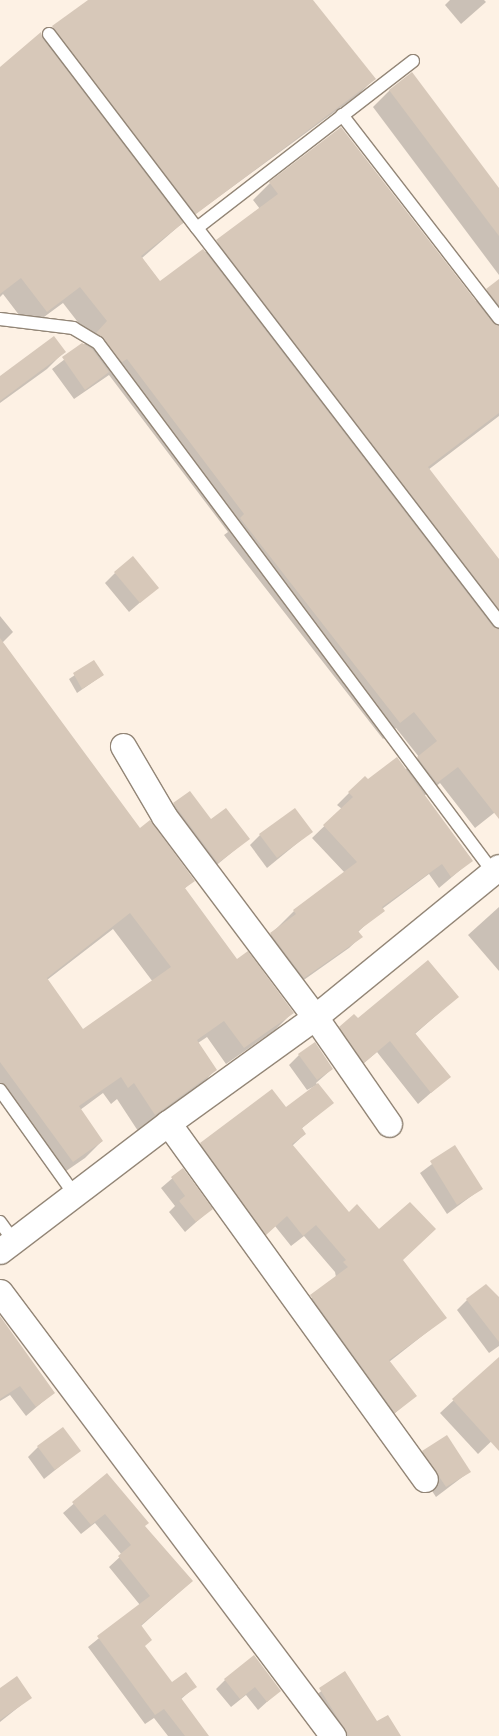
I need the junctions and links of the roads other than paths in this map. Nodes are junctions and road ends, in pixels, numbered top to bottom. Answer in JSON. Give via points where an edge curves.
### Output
{"nodes":[{"id":1,"x":50,"y":34,"type":"dead end"},
{"id":2,"x":413,"y":61,"type":"dead end"},
{"id":3,"x":342,"y":115,"type":"junction"},
{"id":4,"x":197,"y":228,"type":"junction"},
{"id":5,"x":499,"y":318,"type":"edge"},
{"id":6,"x":0,"y":319,"type":"edge"},
{"id":7,"x":499,"y":622,"type":"edge"},
{"id":8,"x":123,"y":746,"type":"dead end"},
{"id":9,"x":496,"y":869,"type":"edge"},
{"id":10,"x":315,"y":1017,"type":"junction"},
{"id":11,"x":0,"y":1090,"type":"edge"},
{"id":12,"x":168,"y":1122,"type":"junction"},
{"id":13,"x":389,"y":1124,"type":"dead end"},
{"id":14,"x":75,"y":1195,"type":"junction"},
{"id":15,"x":5,"y":1238,"type":"edge"},
{"id":16,"x":0,"y":1292,"type":"edge"},
{"id":17,"x":425,"y":1479,"type":"dead end"},
{"id":18,"x":333,"y":1736,"type":"edge"}],
"edges":[{"from":1,"to":4,"type":"lane"},
{"from":2,"to":3,"type":"lane"},
{"from":3,"to":4,"type":"lane"},
{"from":3,"to":5,"type":"lane"},
{"from":4,"to":7,"type":"lane"},
{"from":6,"to":9,"type":"lane","via":[[73,328],[98,343]]},
{"from":8,"to":10,"type":"street","via":[[169,824]]},
{"from":9,"to":10,"type":"street"},
{"from":10,"to":12,"type":"street"},
{"from":10,"to":13,"type":"street"},
{"from":11,"to":14,"type":"lane"},
{"from":12,"to":14,"type":"street"},
{"from":12,"to":17,"type":"street"},
{"from":14,"to":15,"type":"street"},
{"from":16,"to":18,"type":"street"}]}
